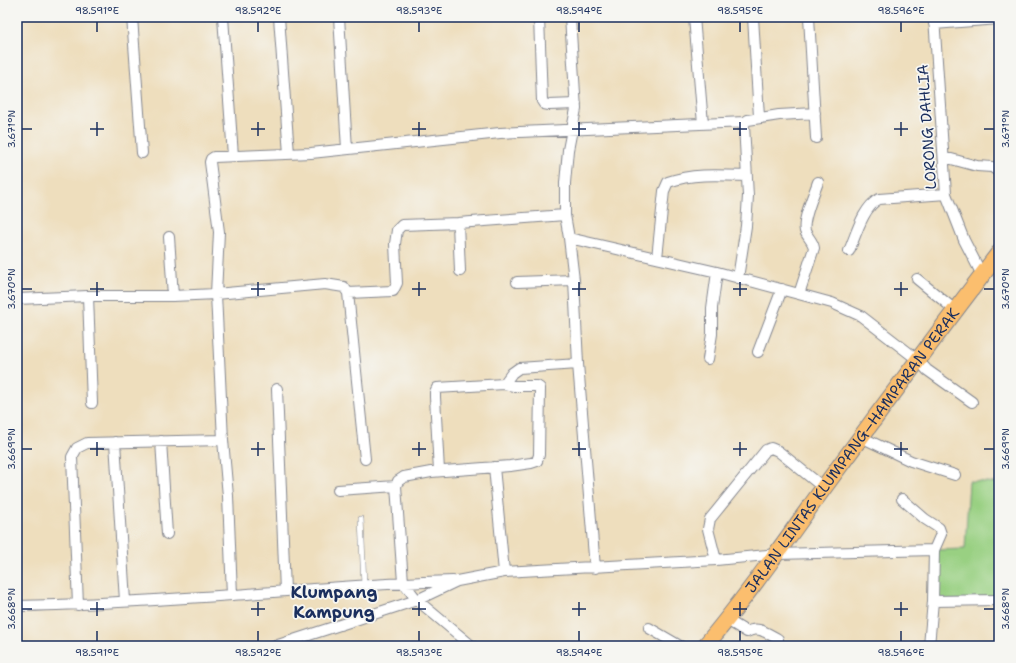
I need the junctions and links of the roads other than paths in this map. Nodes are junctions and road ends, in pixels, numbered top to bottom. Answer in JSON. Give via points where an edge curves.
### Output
{"nodes":[{"id":1,"x":132,"y":17,"type":"edge"},
{"id":2,"x":223,"y":17,"type":"edge"},
{"id":3,"x":279,"y":17,"type":"edge"},
{"id":4,"x":339,"y":17,"type":"edge"},
{"id":5,"x":539,"y":17,"type":"edge"},
{"id":6,"x":570,"y":17,"type":"edge"},
{"id":7,"x":694,"y":17,"type":"edge"},
{"id":8,"x":753,"y":17,"type":"edge"},
{"id":9,"x":809,"y":17,"type":"edge"},
{"id":10,"x":999,"y":19,"type":"edge"},
{"id":11,"x":934,"y":20,"type":"edge"},
{"id":12,"x":576,"y":104,"type":"junction"},
{"id":13,"x":815,"y":113,"type":"junction"},
{"id":14,"x":759,"y":117,"type":"junction"},
{"id":15,"x":745,"y":122,"type":"junction"},
{"id":16,"x":703,"y":124,"type":"junction"},
{"id":17,"x":572,"y":130,"type":"junction"},
{"id":18,"x":816,"y":138,"type":"dead end"},
{"id":19,"x":347,"y":149,"type":"junction"},
{"id":20,"x":142,"y":152,"type":"dead end"},
{"id":21,"x":289,"y":154,"type":"junction"},
{"id":22,"x":233,"y":156,"type":"junction"},
{"id":23,"x":944,"y":157,"type":"junction"},
{"id":24,"x":999,"y":172,"type":"edge"},
{"id":25,"x":747,"y":176,"type":"junction"},
{"id":26,"x":818,"y":182,"type":"dead end"},
{"id":27,"x":946,"y":194,"type":"junction"},
{"id":28,"x":565,"y":215,"type":"junction"},
{"id":29,"x":458,"y":223,"type":"junction"},
{"id":30,"x":169,"y":237,"type":"dead end"},
{"id":31,"x":570,"y":238,"type":"junction"},
{"id":32,"x":849,"y":251,"type":"dead end"},
{"id":33,"x":999,"y":253,"type":"edge"},
{"id":34,"x":657,"y":258,"type":"junction"},
{"id":35,"x":460,"y":271,"type":"dead end"},
{"id":36,"x":717,"y":272,"type":"junction"},
{"id":37,"x":982,"y":275,"type":"junction"},
{"id":38,"x":738,"y":278,"type":"junction"},
{"id":39,"x":917,"y":279,"type":"dead end"},
{"id":40,"x":574,"y":280,"type":"junction"},
{"id":41,"x":517,"y":282,"type":"dead end"},
{"id":42,"x":782,"y":289,"type":"junction"},
{"id":43,"x":348,"y":293,"type":"junction"},
{"id":44,"x":216,"y":294,"type":"junction"},
{"id":45,"x":799,"y":294,"type":"junction"},
{"id":46,"x":88,"y":296,"type":"junction"},
{"id":47,"x":173,"y":296,"type":"junction"},
{"id":48,"x":17,"y":299,"type":"edge"},
{"id":49,"x":955,"y":310,"type":"junction"},
{"id":50,"x":758,"y":352,"type":"dead end"},
{"id":51,"x":708,"y":359,"type":"dead end"},
{"id":52,"x":918,"y":360,"type":"junction"},
{"id":53,"x":578,"y":364,"type":"junction"},
{"id":54,"x":504,"y":384,"type":"junction"},
{"id":55,"x":277,"y":389,"type":"dead end"},
{"id":56,"x":92,"y":402,"type":"dead end"},
{"id":57,"x":972,"y":402,"type":"dead end"},
{"id":58,"x":861,"y":437,"type":"junction"},
{"id":59,"x":223,"y":440,"type":"junction"},
{"id":60,"x":161,"y":441,"type":"junction"},
{"id":61,"x":115,"y":442,"type":"junction"},
{"id":62,"x":365,"y":459,"type":"dead end"},
{"id":63,"x":494,"y":467,"type":"junction"},
{"id":64,"x":439,"y":471,"type":"junction"},
{"id":65,"x":955,"y":475,"type":"dead end"},
{"id":66,"x":396,"y":486,"type":"junction"},
{"id":67,"x":824,"y":488,"type":"junction"},
{"id":68,"x":338,"y":490,"type":"dead end"},
{"id":69,"x":902,"y":499,"type":"dead end"},
{"id":70,"x":361,"y":519,"type":"dead end"},
{"id":71,"x":167,"y":534,"type":"dead end"},
{"id":72,"x":934,"y":550,"type":"junction"},
{"id":73,"x":777,"y":554,"type":"junction"},
{"id":74,"x":716,"y":560,"type":"junction"},
{"id":75,"x":595,"y":568,"type":"junction"},
{"id":76,"x":504,"y":572,"type":"junction"},
{"id":77,"x":457,"y":581,"type":"junction"},
{"id":78,"x":403,"y":582,"type":"junction"},
{"id":79,"x":364,"y":585,"type":"junction"},
{"id":80,"x":285,"y":591,"type":"junction"},
{"id":81,"x":232,"y":595,"type":"junction"},
{"id":82,"x":417,"y":600,"type":"junction"},
{"id":83,"x":999,"y":600,"type":"edge"},
{"id":84,"x":125,"y":601,"type":"junction"},
{"id":85,"x":933,"y":601,"type":"junction"},
{"id":86,"x":78,"y":605,"type":"junction"},
{"id":87,"x":17,"y":606,"type":"edge"},
{"id":88,"x":726,"y":620,"type":"junction"},
{"id":89,"x":649,"y":628,"type":"dead end"},
{"id":90,"x":778,"y":640,"type":"dead end"},
{"id":91,"x":275,"y":646,"type":"edge"},
{"id":92,"x":472,"y":646,"type":"edge"},
{"id":93,"x":680,"y":646,"type":"edge"},
{"id":94,"x":705,"y":646,"type":"edge"},
{"id":95,"x":929,"y":646,"type":"edge"}],
"edges":[{"from":1,"to":20,"type":"street"},
{"from":2,"to":22,"type":"street"},
{"from":3,"to":21,"type":"street"},
{"from":4,"to":19,"type":"street"},
{"from":5,"to":12,"type":"street","via":[[542,101],[549,105]]},
{"from":6,"to":12,"type":"street"},
{"from":7,"to":16,"type":"street"},
{"from":8,"to":14,"type":"street"},
{"from":9,"to":13,"type":"street"},
{"from":10,"to":11,"type":"street"},
{"from":11,"to":23,"type":"street","name":"LORONG DAHLIA"},
{"from":12,"to":17,"type":"street"},
{"from":13,"to":14,"type":"street"},
{"from":13,"to":18,"type":"street"},
{"from":14,"to":15,"type":"street"},
{"from":15,"to":16,"type":"street"},
{"from":15,"to":25,"type":"street"},
{"from":16,"to":17,"type":"street"},
{"from":17,"to":19,"type":"street","via":[[500,132]]},
{"from":17,"to":28,"type":"street","via":[[565,183]]},
{"from":19,"to":21,"type":"street"},
{"from":21,"to":22,"type":"street"},
{"from":22,"to":44,"type":"street","via":[[214,157],[210,162],[219,232]]},
{"from":23,"to":24,"type":"street","via":[[977,166],[992,167]]},
{"from":23,"to":27,"type":"street","name":"LORONG DAHLIA"},
{"from":25,"to":34,"type":"street","via":[[707,175],[668,182],[664,191]]},
{"from":25,"to":38,"type":"street","via":[[746,226]]},
{"from":26,"to":45,"type":"street","via":[[804,224],[805,232],[814,248]]},
{"from":27,"to":32,"type":"street","via":[[879,199],[865,214]]},
{"from":27,"to":37,"type":"street","name":"LORONG DAHLIA","via":[[964,240]]},
{"from":28,"to":29,"type":"street"},
{"from":28,"to":31,"type":"street"},
{"from":29,"to":35,"type":"street"},
{"from":29,"to":43,"type":"street","via":[[402,225],[397,230],[395,244],[395,289]]},
{"from":30,"to":47,"type":"street"},
{"from":31,"to":34,"type":"street"},
{"from":31,"to":40,"type":"street"},
{"from":33,"to":37,"type":"main road","name":"JALAN LINTAS KLUMPANG–HAMPARAN PERAK"},
{"from":34,"to":36,"type":"street"},
{"from":36,"to":38,"type":"street"},
{"from":36,"to":51,"type":"street"},
{"from":37,"to":49,"type":"main road","name":"JALAN LINTAS KLUMPANG–HAMPARAN PERAK"},
{"from":38,"to":42,"type":"street"},
{"from":39,"to":49,"type":"street"},
{"from":40,"to":41,"type":"street"},
{"from":40,"to":53,"type":"street"},
{"from":42,"to":45,"type":"street"},
{"from":42,"to":50,"type":"street"},
{"from":43,"to":44,"type":"street","via":[[344,287],[325,284]]},
{"from":43,"to":62,"type":"street"},
{"from":44,"to":47,"type":"street"},
{"from":44,"to":59,"type":"street"},
{"from":45,"to":52,"type":"street","via":[[832,303],[861,316]]},
{"from":46,"to":47,"type":"street"},
{"from":46,"to":48,"type":"street"},
{"from":46,"to":56,"type":"street"},
{"from":49,"to":52,"type":"main road","name":"JALAN LINTAS KLUMPANG–HAMPARAN PERAK"},
{"from":52,"to":57,"type":"street","via":[[927,370]]},
{"from":52,"to":58,"type":"main road","name":"JALAN LINTAS KLUMPANG–HAMPARAN PERAK"},
{"from":53,"to":54,"type":"street","via":[[519,368]]},
{"from":53,"to":75,"type":"street"},
{"from":54,"to":63,"type":"street","via":[[540,388],[538,458],[531,464]]},
{"from":54,"to":64,"type":"street","via":[[437,388],[435,397]]},
{"from":55,"to":80,"type":"street"},
{"from":58,"to":65,"type":"street","via":[[911,461]]},
{"from":58,"to":67,"type":"main road","name":"JALAN LINTAS KLUMPANG–HAMPARAN PERAK"},
{"from":59,"to":60,"type":"street"},
{"from":59,"to":81,"type":"street"},
{"from":60,"to":61,"type":"street"},
{"from":60,"to":71,"type":"street"},
{"from":61,"to":84,"type":"street"},
{"from":61,"to":86,"type":"street","via":[[87,443],[77,448],[72,457]]},
{"from":63,"to":64,"type":"street"},
{"from":63,"to":76,"type":"street"},
{"from":64,"to":66,"type":"street","via":[[404,477]]},
{"from":66,"to":68,"type":"street"},
{"from":66,"to":78,"type":"street"},
{"from":67,"to":73,"type":"main road","name":"JALAN LINTAS KLUMPANG–HAMPARAN PERAK"},
{"from":67,"to":74,"type":"street","via":[[778,451],[771,448],[766,450],[710,519],[708,529]]},
{"from":69,"to":72,"type":"street","via":[[939,528],[941,537]]},
{"from":70,"to":79,"type":"lane"},
{"from":72,"to":73,"type":"street"},
{"from":72,"to":85,"type":"street"},
{"from":73,"to":74,"type":"street"},
{"from":73,"to":88,"type":"main road","name":"JALAN LINTAS KLUMPANG–HAMPARAN PERAK"},
{"from":74,"to":75,"type":"street"},
{"from":75,"to":76,"type":"street"},
{"from":76,"to":77,"type":"street"},
{"from":77,"to":78,"type":"street"},
{"from":77,"to":82,"type":"street"},
{"from":78,"to":79,"type":"street"},
{"from":78,"to":82,"type":"street"},
{"from":79,"to":80,"type":"street"},
{"from":80,"to":81,"type":"street"},
{"from":81,"to":84,"type":"street"},
{"from":82,"to":91,"type":"street"},
{"from":82,"to":92,"type":"street"},
{"from":83,"to":85,"type":"street"},
{"from":84,"to":86,"type":"street"},
{"from":85,"to":95,"type":"street"},
{"from":86,"to":87,"type":"street"},
{"from":88,"to":90,"type":"street","via":[[747,632],[757,628]]},
{"from":88,"to":94,"type":"main road","name":"JALAN LINTAS KLUMPANG–HAMPARAN PERAK"},
{"from":89,"to":93,"type":"street"}]}
